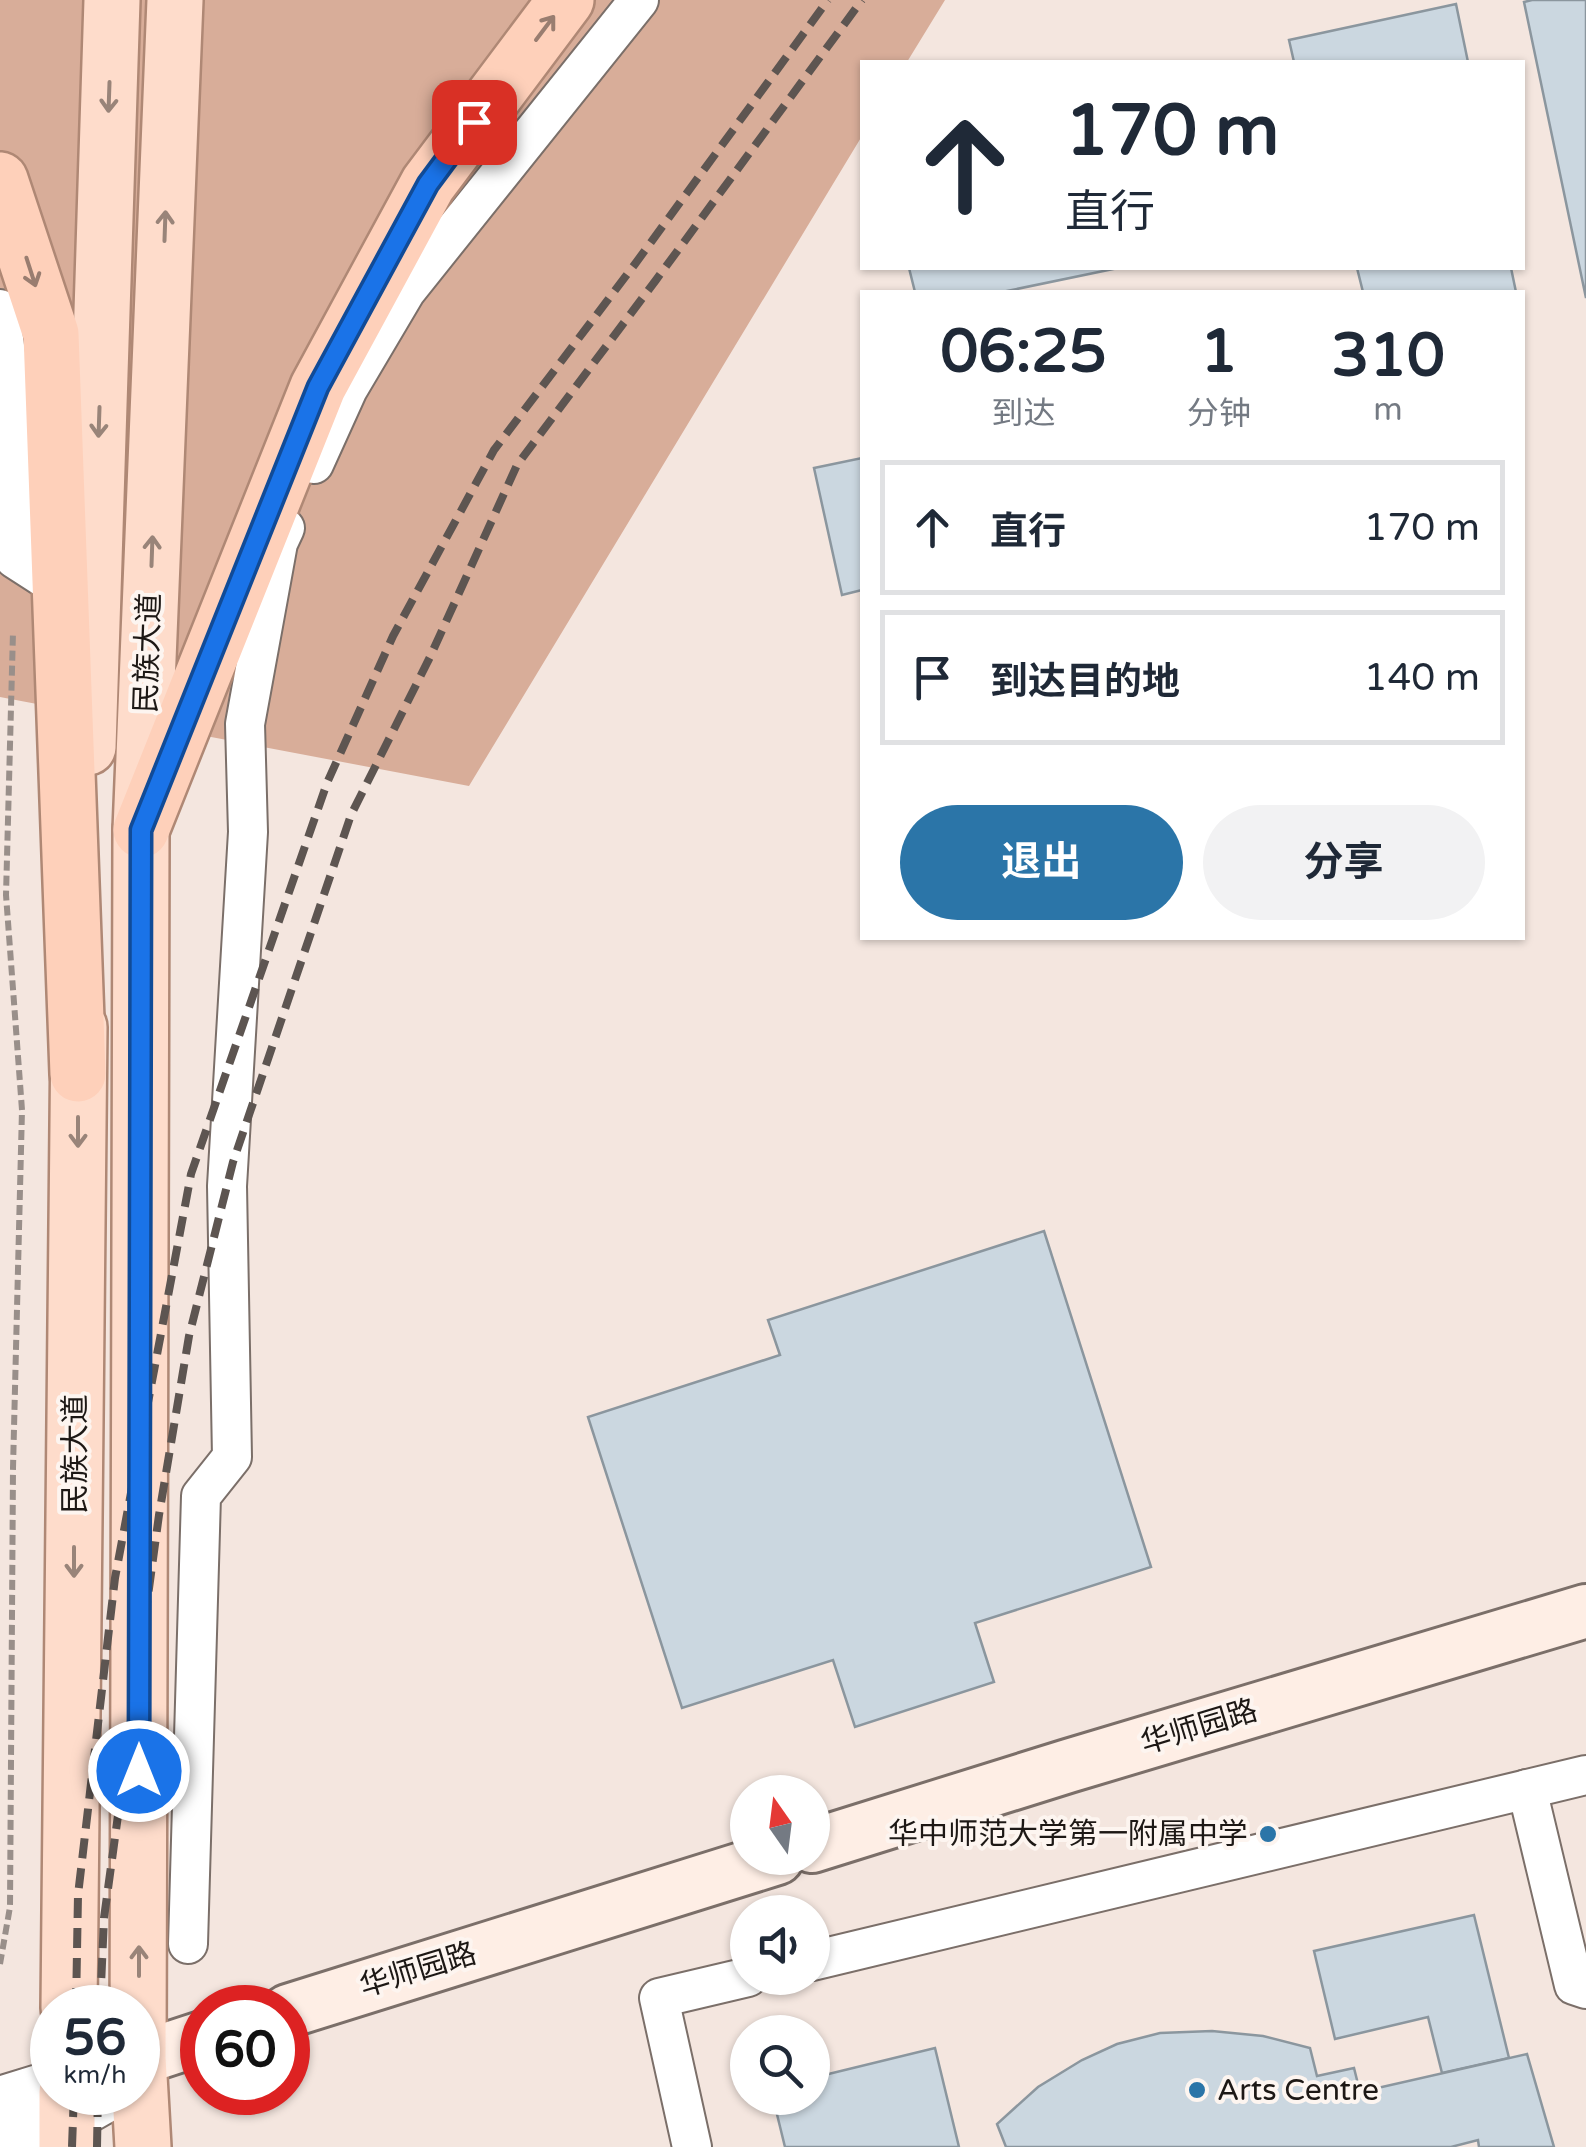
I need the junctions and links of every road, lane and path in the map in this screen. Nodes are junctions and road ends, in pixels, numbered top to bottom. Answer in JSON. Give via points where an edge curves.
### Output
{"nodes":[{"id":1,"x":112,"y":0,"type":"edge"},
{"id":2,"x":174,"y":0,"type":"edge"},
{"id":3,"x":566,"y":0,"type":"edge"},
{"id":4,"x":639,"y":0,"type":"edge"},
{"id":5,"x":0,"y":180,"type":"edge"},
{"id":6,"x":0,"y":309,"type":"edge"},
{"id":7,"x":15,"y":559,"type":"junction"},
{"id":8,"x":60,"y":588,"type":"junction"},
{"id":9,"x":141,"y":830,"type":"junction"},
{"id":10,"x":78,"y":1074,"type":"junction"},
{"id":11,"x":1586,"y":1611,"type":"edge"},
{"id":12,"x":1586,"y":1775,"type":"edge"},
{"id":13,"x":1527,"y":1789,"type":"junction"},
{"id":14,"x":830,"y":1840,"type":"edge"},
{"id":15,"x":730,"y":1873,"type":"edge"},
{"id":16,"x":188,"y":1944,"type":"dead end"},
{"id":17,"x":830,"y":1957,"type":"edge"},
{"id":18,"x":0,"y":1964,"type":"edge"},
{"id":19,"x":730,"y":1981,"type":"edge"},
{"id":20,"x":69,"y":1985,"type":"edge"},
{"id":21,"x":135,"y":1985,"type":"edge"},
{"id":22,"x":1586,"y":1989,"type":"edge"},
{"id":23,"x":310,"y":2005,"type":"edge"},
{"id":24,"x":0,"y":2101,"type":"edge"},
{"id":25,"x":30,"y":2106,"type":"edge"},
{"id":26,"x":54,"y":2115,"type":"edge"},
{"id":27,"x":138,"y":2115,"type":"edge"},
{"id":28,"x":0,"y":2140,"type":"edge"},
{"id":29,"x":142,"y":2147,"type":"edge"},
{"id":30,"x":692,"y":2147,"type":"edge"}],
"edges":[{"from":1,"to":10,"type":"main road","name":"民族大道","one_way":true},
{"from":9,"to":2,"type":"main road","name":"民族大道","one_way":true},
{"from":9,"to":3,"type":"highway","one_way":true,"via":[[318,387],[428,184]]},
{"from":4,"to":16,"type":"street","via":[[406,291],[348,389],[278,544],[245,724],[248,832],[227,1186],[232,1457],[200,1496]]},
{"from":5,"to":8,"type":"highway","one_way":true,"via":[[51,334]]},
{"from":6,"to":7,"type":"street","via":[[18,443]]},
{"from":7,"to":8,"type":"street"},
{"from":7,"to":18,"type":"path","via":[[6,894],[22,1110],[10,1907]]},
{"from":8,"to":10,"type":"highway"},
{"from":21,"to":9,"type":"main road","name":"民族大道","one_way":true},
{"from":10,"to":20,"type":"main road","name":"民族大道","one_way":true},
{"from":11,"to":14,"type":"main road","name":"华师园路"},
{"from":12,"to":13,"type":"street"},
{"from":13,"to":17,"type":"street"},
{"from":13,"to":22,"type":"street","via":[[1574,1985]]},
{"from":15,"to":23,"type":"main road","name":"华师园路"},
{"from":19,"to":30,"type":"street","via":[[660,1998]]},
{"from":24,"to":25,"type":"street"},
{"from":26,"to":28,"type":"street"},
{"from":27,"to":29,"type":"main road","name":"民族大道"}]}
